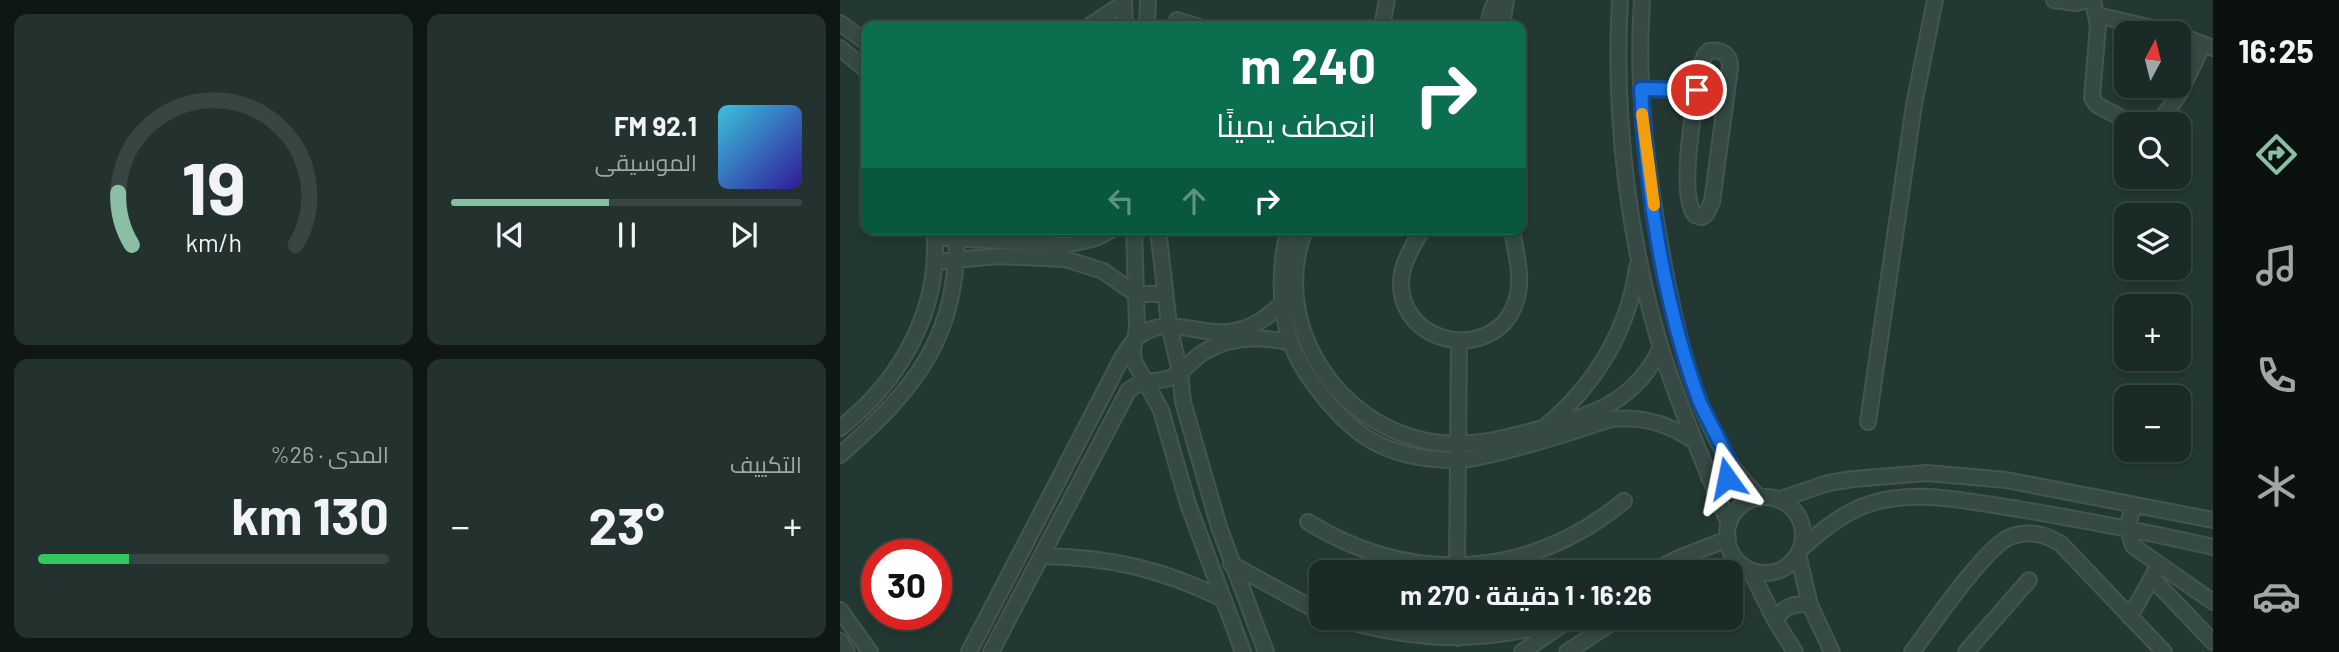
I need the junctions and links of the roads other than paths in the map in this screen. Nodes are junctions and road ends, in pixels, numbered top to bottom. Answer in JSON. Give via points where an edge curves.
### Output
{"nodes":[{"id":1,"x":1148,"y":0,"type":"edge"},
{"id":2,"x":1387,"y":0,"type":"edge"},
{"id":3,"x":1496,"y":0,"type":"edge"},
{"id":4,"x":1506,"y":0,"type":"edge"},
{"id":5,"x":1620,"y":0,"type":"edge"},
{"id":6,"x":1642,"y":0,"type":"edge"},
{"id":7,"x":1935,"y":0,"type":"edge"},
{"id":8,"x":2054,"y":0,"type":"edge"},
{"id":9,"x":2091,"y":0,"type":"edge"},
{"id":10,"x":1124,"y":2,"type":"edge"},
{"id":11,"x":2097,"y":15,"type":"junction"},
{"id":12,"x":1177,"y":20,"type":"dead end"},
{"id":13,"x":1096,"y":21,"type":"edge"},
{"id":14,"x":1125,"y":21,"type":"edge"},
{"id":15,"x":1147,"y":21,"type":"edge"},
{"id":16,"x":1180,"y":21,"type":"edge"},
{"id":17,"x":1383,"y":21,"type":"edge"},
{"id":18,"x":1489,"y":21,"type":"edge"},
{"id":19,"x":1503,"y":21,"type":"edge"},
{"id":20,"x":2122,"y":21,"type":"edge"},
{"id":21,"x":840,"y":23,"type":"edge"},
{"id":22,"x":861,"y":38,"type":"edge"},
{"id":23,"x":2191,"y":40,"type":"edge"},
{"id":24,"x":2208,"y":46,"type":"edge"},
{"id":25,"x":840,"y":48,"type":"edge"},
{"id":26,"x":861,"y":65,"type":"edge"},
{"id":27,"x":1641,"y":89,"type":"junction"},
{"id":28,"x":1697,"y":90,"type":"junction"},
{"id":29,"x":2167,"y":112,"type":"edge"},
{"id":30,"x":2114,"y":114,"type":"edge"},
{"id":31,"x":935,"y":235,"type":"edge"},
{"id":32,"x":957,"y":235,"type":"edge"},
{"id":33,"x":967,"y":235,"type":"edge"},
{"id":34,"x":1103,"y":235,"type":"edge"},
{"id":35,"x":1134,"y":235,"type":"edge"},
{"id":36,"x":1159,"y":235,"type":"edge"},
{"id":37,"x":1288,"y":235,"type":"edge"},
{"id":38,"x":1304,"y":235,"type":"edge"},
{"id":39,"x":1419,"y":235,"type":"edge"},
{"id":40,"x":1513,"y":235,"type":"edge"},
{"id":41,"x":1639,"y":255,"type":"junction"},
{"id":42,"x":956,"y":259,"type":"junction"},
{"id":43,"x":935,"y":262,"type":"junction"},
{"id":44,"x":1136,"y":294,"type":"junction"},
{"id":45,"x":1165,"y":294,"type":"junction"},
{"id":46,"x":1283,"y":302,"type":"junction"},
{"id":47,"x":1169,"y":325,"type":"junction"},
{"id":48,"x":1135,"y":340,"type":"junction"},
{"id":49,"x":1459,"y":341,"type":"junction"},
{"id":50,"x":1291,"y":343,"type":"junction"},
{"id":51,"x":1661,"y":347,"type":"junction"},
{"id":52,"x":1180,"y":372,"type":"junction"},
{"id":53,"x":1144,"y":380,"type":"junction"},
{"id":54,"x":1183,"y":402,"type":"junction"},
{"id":55,"x":1161,"y":410,"type":"junction"},
{"id":56,"x":1868,"y":422,"type":"dead end"},
{"id":57,"x":840,"y":428,"type":"edge"},
{"id":58,"x":1542,"y":429,"type":"junction"},
{"id":59,"x":1694,"y":441,"type":"junction"},
{"id":60,"x":1458,"y":444,"type":"junction"},
{"id":61,"x":840,"y":455,"type":"edge"},
{"id":62,"x":1460,"y":460,"type":"junction"},
{"id":63,"x":1730,"y":463,"type":"junction"},
{"id":64,"x":1709,"y":478,"type":"junction"},
{"id":65,"x":1760,"y":498,"type":"junction"},
{"id":66,"x":2101,"y":498,"type":"junction"},
{"id":67,"x":1778,"y":500,"type":"junction"},
{"id":68,"x":1624,"y":501,"type":"dead end"},
{"id":69,"x":2136,"y":505,"type":"junction"},
{"id":70,"x":2021,"y":510,"type":"junction"},
{"id":71,"x":2058,"y":516,"type":"junction"},
{"id":72,"x":2213,"y":520,"type":"edge"},
{"id":73,"x":1308,"y":522,"type":"dead end"},
{"id":74,"x":2099,"y":522,"type":"junction"},
{"id":75,"x":1729,"y":524,"type":"junction"},
{"id":76,"x":2128,"y":528,"type":"junction"},
{"id":77,"x":2018,"y":535,"type":"junction"},
{"id":78,"x":1728,"y":539,"type":"junction"},
{"id":79,"x":2054,"y":539,"type":"junction"},
{"id":80,"x":2213,"y":547,"type":"edge"},
{"id":81,"x":1800,"y":551,"type":"junction"},
{"id":82,"x":1042,"y":556,"type":"junction"},
{"id":83,"x":1403,"y":560,"type":"edge"},
{"id":84,"x":1457,"y":560,"type":"edge"},
{"id":85,"x":1506,"y":560,"type":"edge"},
{"id":86,"x":1675,"y":560,"type":"edge"},
{"id":87,"x":1231,"y":564,"type":"junction"},
{"id":88,"x":2160,"y":565,"type":"junction"},
{"id":89,"x":1743,"y":568,"type":"edge"},
{"id":90,"x":1746,"y":568,"type":"junction"},
{"id":91,"x":2152,"y":578,"type":"junction"},
{"id":92,"x":2029,"y":579,"type":"dead end"},
{"id":93,"x":1223,"y":599,"type":"junction"},
{"id":94,"x":2213,"y":602,"type":"edge"},
{"id":95,"x":1810,"y":605,"type":"junction"},
{"id":96,"x":1309,"y":606,"type":"edge"},
{"id":97,"x":840,"y":610,"type":"edge"},
{"id":98,"x":2130,"y":617,"type":"junction"},
{"id":99,"x":1775,"y":620,"type":"junction"},
{"id":100,"x":1377,"y":630,"type":"edge"},
{"id":101,"x":1458,"y":630,"type":"edge"},
{"id":102,"x":1532,"y":630,"type":"edge"},
{"id":103,"x":1554,"y":630,"type":"edge"},
{"id":104,"x":1602,"y":630,"type":"edge"},
{"id":105,"x":1458,"y":638,"type":"junction"},
{"id":106,"x":840,"y":641,"type":"edge"},
{"id":107,"x":2213,"y":642,"type":"edge"},
{"id":108,"x":1573,"y":650,"type":"edge"},
{"id":109,"x":847,"y":652,"type":"edge"},
{"id":110,"x":870,"y":652,"type":"edge"},
{"id":111,"x":969,"y":652,"type":"edge"},
{"id":112,"x":991,"y":652,"type":"edge"},
{"id":113,"x":1243,"y":652,"type":"edge"},
{"id":114,"x":1266,"y":652,"type":"edge"},
{"id":115,"x":1522,"y":652,"type":"edge"},
{"id":116,"x":1795,"y":652,"type":"edge"},
{"id":117,"x":1832,"y":652,"type":"edge"},
{"id":118,"x":1912,"y":652,"type":"edge"},
{"id":119,"x":1966,"y":652,"type":"edge"},
{"id":120,"x":2164,"y":652,"type":"edge"}],
"edges":[{"from":1,"to":15,"type":"street"},
{"from":2,"to":17,"type":"street"},
{"from":3,"to":18,"type":"street"},
{"from":4,"to":19,"type":"street"},
{"from":5,"to":41,"type":"street","via":[[1619,109]]},
{"from":6,"to":27,"type":"street"},
{"from":7,"to":56,"type":"street","via":[[1914,105]]},
{"from":8,"to":9,"type":"street","via":[[2076,4]]},
{"from":9,"to":11,"type":"street"},
{"from":10,"to":13,"type":"street"},
{"from":10,"to":14,"type":"street"},
{"from":11,"to":20,"type":"street"},
{"from":11,"to":30,"type":"street","via":[[2092,98]]},
{"from":12,"to":16,"type":"street"},
{"from":21,"to":22,"type":"street"},
{"from":23,"to":24,"type":"street"},
{"from":24,"to":29,"type":"street"},
{"from":25,"to":26,"type":"street"},
{"from":27,"to":28,"type":"street"},
{"from":27,"to":63,"type":"street","via":[[1647,162],[1676,319],[1699,400]]},
{"from":28,"to":28,"type":"street","via":[[1688,188],[1692,211],[1702,217],[1710,208],[1716,176],[1731,62],[1725,53],[1715,50],[1705,55]]},
{"from":31,"to":43,"type":"street"},
{"from":32,"to":42,"type":"street"},
{"from":33,"to":34,"type":"street","via":[[1066,245]]},
{"from":35,"to":44,"type":"street"},
{"from":36,"to":45,"type":"street"},
{"from":37,"to":46,"type":"street"},
{"from":38,"to":60,"type":"street","via":[[1296,271],[1297,304],[1304,335],[1323,374],[1353,407],[1379,424],[1406,436]]},
{"from":39,"to":49,"type":"street","via":[[1404,265],[1406,304],[1423,328]]},
{"from":40,"to":49,"type":"street","via":[[1519,279],[1516,303],[1494,331]]},
{"from":41,"to":51,"type":"street"},
{"from":41,"to":58,"type":"street","via":[[1632,292],[1608,352],[1582,390]]},
{"from":42,"to":43,"type":"street"},
{"from":42,"to":44,"type":"street","via":[[1065,259],[1103,271]]},
{"from":42,"to":61,"type":"street","via":[[947,314],[923,368],[906,392]]},
{"from":43,"to":57,"type":"street","via":[[922,321],[909,349],[873,399]]},
{"from":44,"to":45,"type":"street"},
{"from":44,"to":48,"type":"street"},
{"from":45,"to":47,"type":"street"},
{"from":46,"to":47,"type":"street","via":[[1259,323],[1234,331]]},
{"from":46,"to":50,"type":"street"},
{"from":47,"to":48,"type":"street","via":[[1151,329]]},
{"from":47,"to":52,"type":"street"},
{"from":48,"to":53,"type":"street","via":[[1134,361]]},
{"from":48,"to":111,"type":"street"},
{"from":49,"to":60,"type":"street"},
{"from":50,"to":52,"type":"street","via":[[1233,341],[1202,353]]},
{"from":50,"to":62,"type":"street","via":[[1318,390],[1346,421],[1373,441],[1415,456]]},
{"from":51,"to":58,"type":"street","via":[[1643,377],[1615,402]]},
{"from":51,"to":59,"type":"street"},
{"from":52,"to":53,"type":"street","via":[[1163,380]]},
{"from":52,"to":54,"type":"street"},
{"from":53,"to":55,"type":"street"},
{"from":53,"to":82,"type":"street","via":[[1122,398]]},
{"from":54,"to":55,"type":"street"},
{"from":54,"to":87,"type":"street"},
{"from":55,"to":93,"type":"street","via":[[1188,504]]},
{"from":58,"to":60,"type":"street","via":[[1506,439]]},
{"from":59,"to":62,"type":"street","via":[[1660,423],[1623,418]]},
{"from":59,"to":64,"type":"street"},
{"from":60,"to":62,"type":"street"},
{"from":62,"to":84,"type":"street"},
{"from":63,"to":64,"type":"street","via":[[1727,478],[1718,482]]},
{"from":63,"to":65,"type":"street"},
{"from":64,"to":75,"type":"street"},
{"from":65,"to":67,"type":"street"},
{"from":65,"to":75,"type":"street","via":[[1741,506]]},
{"from":66,"to":67,"type":"street","via":[[2006,480],[1927,472],[1853,478]]},
{"from":66,"to":69,"type":"street"},
{"from":66,"to":74,"type":"street"},
{"from":67,"to":81,"type":"street","via":[[1799,518]]},
{"from":68,"to":85,"type":"street","via":[[1592,525],[1537,552]]},
{"from":69,"to":72,"type":"street"},
{"from":69,"to":76,"type":"street"},
{"from":70,"to":71,"type":"street"},
{"from":70,"to":77,"type":"street"},
{"from":70,"to":81,"type":"street","via":[[1933,498],[1892,498],[1847,514]]},
{"from":71,"to":74,"type":"street"},
{"from":71,"to":79,"type":"street"},
{"from":73,"to":83,"type":"street","via":[[1342,541]]},
{"from":74,"to":76,"type":"street"},
{"from":75,"to":78,"type":"street"},
{"from":76,"to":80,"type":"street"},
{"from":76,"to":88,"type":"street","via":[[2133,545]]},
{"from":77,"to":79,"type":"street"},
{"from":77,"to":118,"type":"street","via":[[1989,552]]},
{"from":78,"to":86,"type":"street"},
{"from":78,"to":90,"type":"street","via":[[1732,554]]},
{"from":79,"to":98,"type":"street"},
{"from":81,"to":90,"type":"street","via":[[1787,566],[1773,572]]},
{"from":81,"to":95,"type":"street"},
{"from":82,"to":93,"type":"street","via":[[1079,556],[1141,567]]},
{"from":82,"to":112,"type":"street"},
{"from":87,"to":96,"type":"street"},
{"from":87,"to":114,"type":"street"},
{"from":88,"to":91,"type":"street"},
{"from":88,"to":94,"type":"street"},
{"from":89,"to":90,"type":"street"},
{"from":90,"to":99,"type":"street"},
{"from":91,"to":98,"type":"street"},
{"from":91,"to":107,"type":"street"},
{"from":92,"to":119,"type":"street"},
{"from":93,"to":113,"type":"street"},
{"from":95,"to":99,"type":"street","via":[[1786,608]]},
{"from":95,"to":117,"type":"street"},
{"from":97,"to":110,"type":"street"},
{"from":98,"to":120,"type":"street"},
{"from":99,"to":116,"type":"street"},
{"from":100,"to":105,"type":"street"},
{"from":101,"to":105,"type":"street"},
{"from":102,"to":105,"type":"street"},
{"from":103,"to":115,"type":"street"},
{"from":104,"to":108,"type":"street"},
{"from":106,"to":109,"type":"street"}]}
